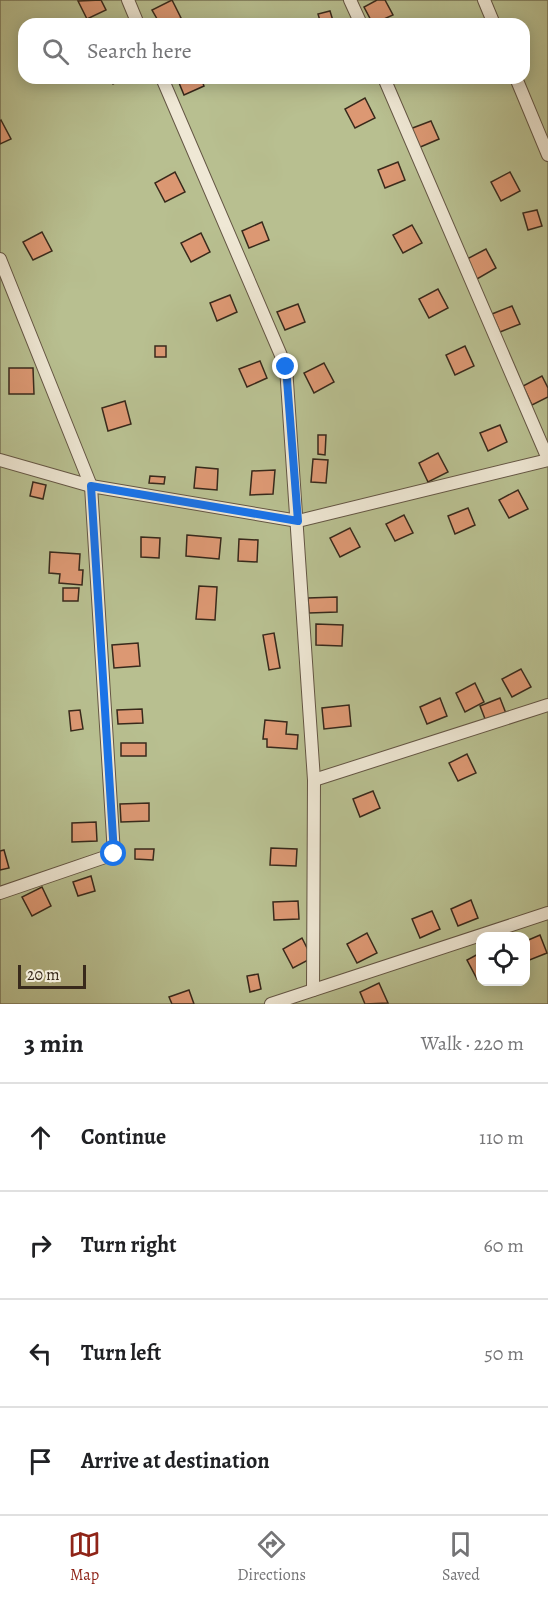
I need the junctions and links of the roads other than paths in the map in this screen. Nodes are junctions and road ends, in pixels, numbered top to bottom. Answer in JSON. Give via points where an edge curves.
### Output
{"nodes":[{"id":1,"x":128,"y":0,"type":"edge"},
{"id":2,"x":350,"y":0,"type":"edge"},
{"id":3,"x":484,"y":0,"type":"edge"},
{"id":4,"x":136,"y":18,"type":"edge"},
{"id":5,"x":358,"y":18,"type":"edge"},
{"id":6,"x":492,"y":18,"type":"edge"},
{"id":7,"x":165,"y":84,"type":"edge"},
{"id":8,"x":387,"y":84,"type":"edge"},
{"id":9,"x":518,"y":84,"type":"edge"},
{"id":10,"x":548,"y":155,"type":"edge"},
{"id":11,"x":0,"y":259,"type":"edge"},
{"id":12,"x":548,"y":459,"type":"edge"},
{"id":13,"x":0,"y":460,"type":"edge"},
{"id":14,"x":91,"y":486,"type":"junction"},
{"id":15,"x":298,"y":521,"type":"junction"},
{"id":16,"x":548,"y":705,"type":"edge"},
{"id":17,"x":314,"y":780,"type":"junction"},
{"id":18,"x":0,"y":893,"type":"edge"},
{"id":19,"x":548,"y":913,"type":"edge"},
{"id":20,"x":313,"y":990,"type":"junction"},
{"id":21,"x":271,"y":1004,"type":"edge"}],
"edges":[{"from":1,"to":4,"type":"lane"},
{"from":2,"to":5,"type":"lane"},
{"from":3,"to":6,"type":"lane"},
{"from":7,"to":15,"type":"lane","via":[[286,367]]},
{"from":8,"to":12,"type":"lane"},
{"from":9,"to":10,"type":"lane"},
{"from":11,"to":14,"type":"lane"},
{"from":12,"to":15,"type":"lane"},
{"from":13,"to":14,"type":"lane"},
{"from":14,"to":15,"type":"lane"},
{"from":14,"to":18,"type":"lane","via":[[114,854]]},
{"from":15,"to":17,"type":"lane"},
{"from":16,"to":17,"type":"lane"},
{"from":17,"to":20,"type":"lane"},
{"from":19,"to":20,"type":"lane"},
{"from":20,"to":21,"type":"lane"}]}
